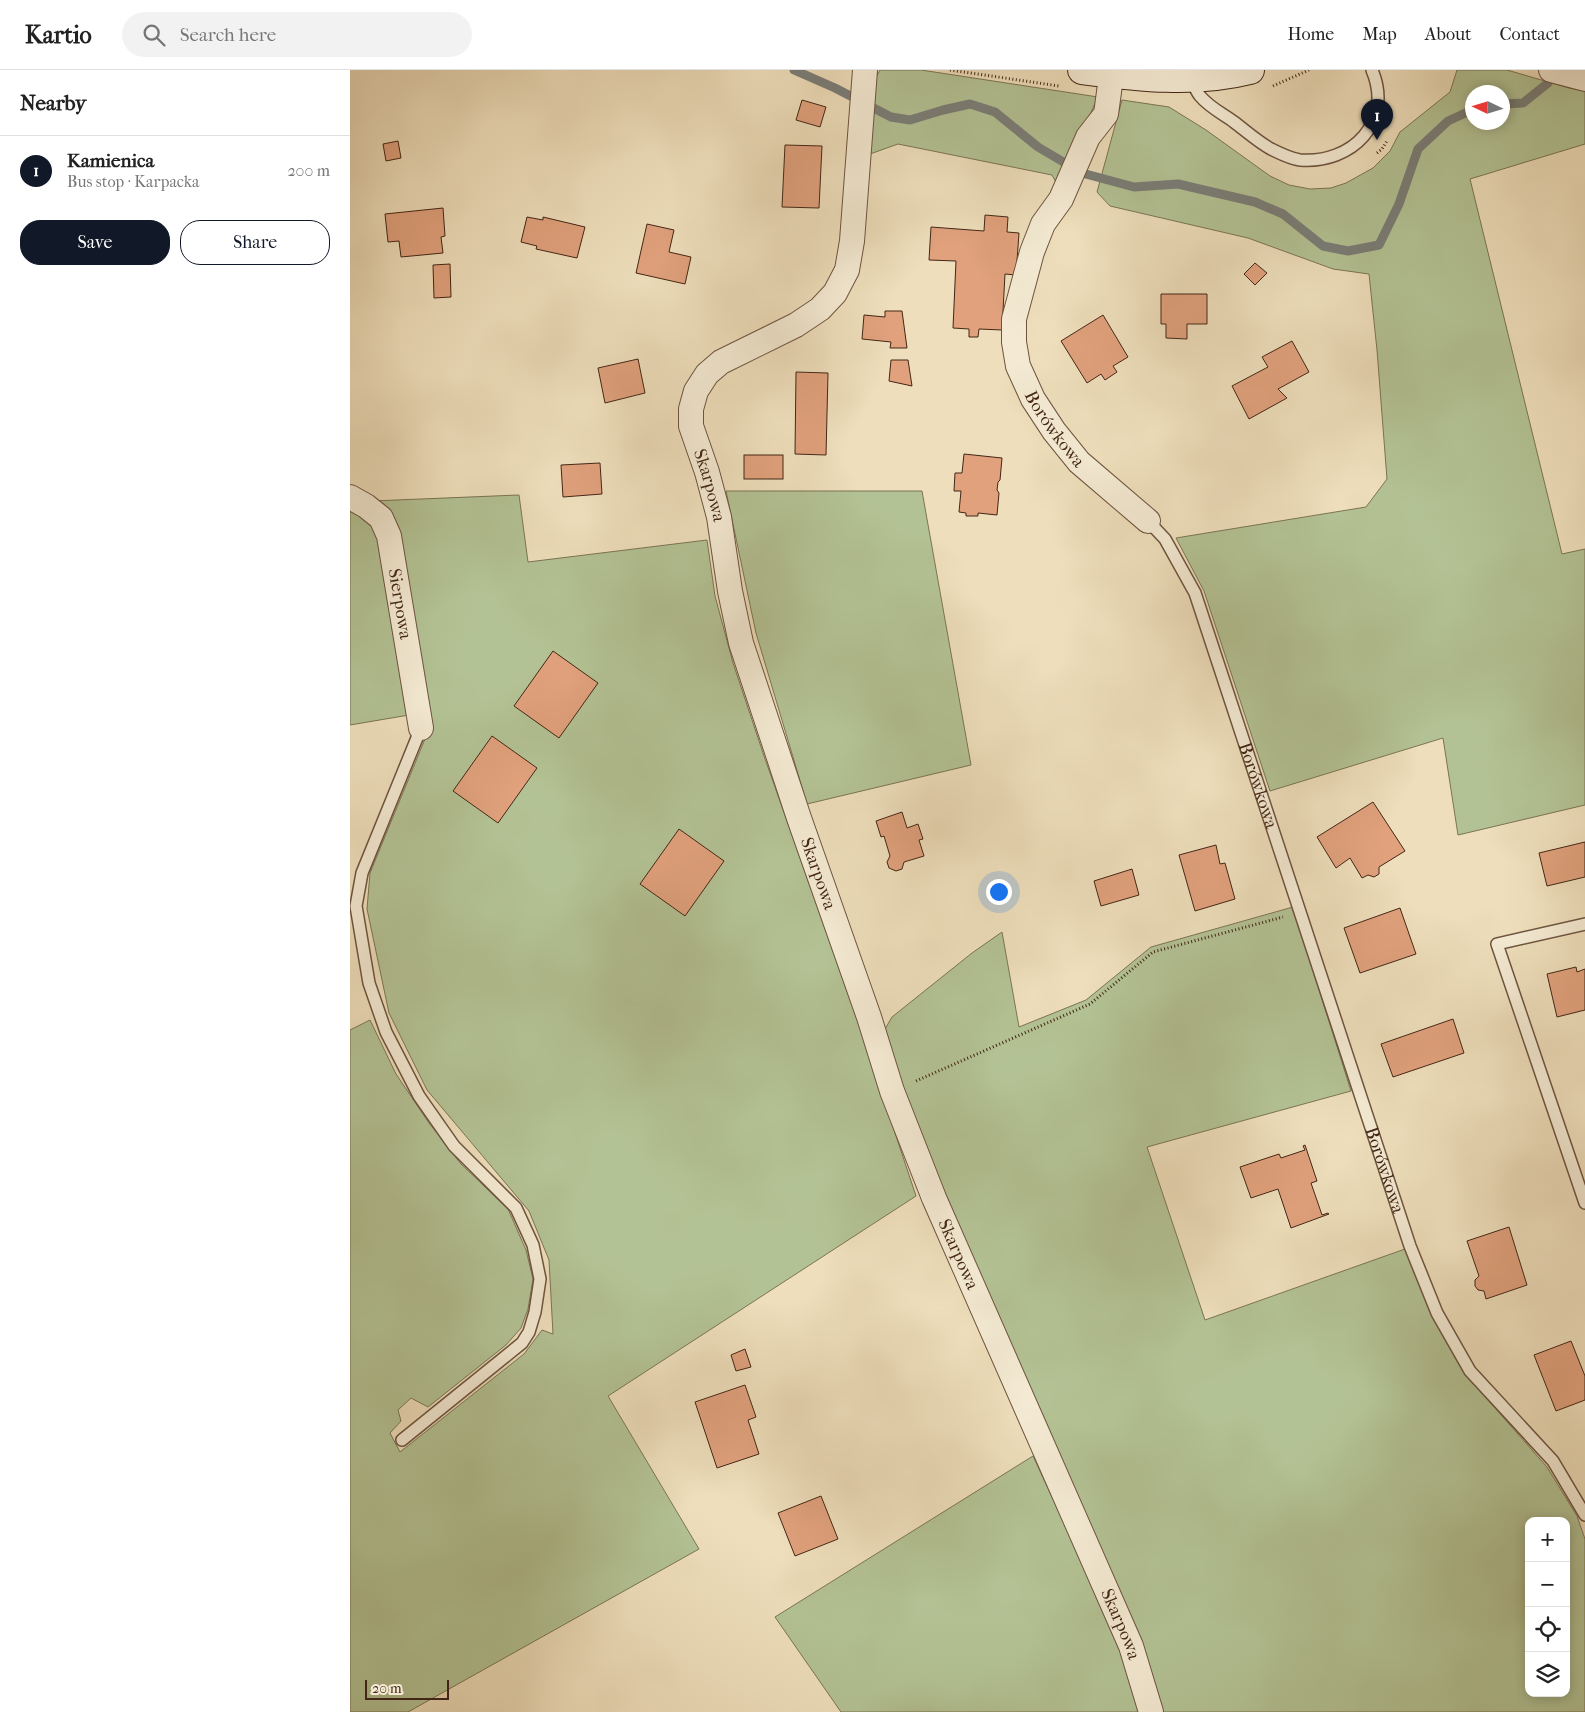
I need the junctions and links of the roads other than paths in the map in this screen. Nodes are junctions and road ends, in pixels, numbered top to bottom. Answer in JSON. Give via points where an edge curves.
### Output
{"nodes":[{"id":1,"x":1082,"y":70,"type":"edge"},
{"id":2,"x":1250,"y":70,"type":"edge"},
{"id":3,"x":1372,"y":70,"type":"edge"},
{"id":4,"x":1551,"y":70,"type":"edge"},
{"id":5,"x":1112,"y":72,"type":"edge"},
{"id":6,"x":865,"y":73,"type":"edge"},
{"id":7,"x":1190,"y":78,"type":"junction"},
{"id":8,"x":1584,"y":79,"type":"edge"},
{"id":9,"x":350,"y":497,"type":"edge"},
{"id":10,"x":1148,"y":520,"type":"joint"},
{"id":11,"x":421,"y":728,"type":"joint"},
{"id":12,"x":1585,"y":924,"type":"edge"},
{"id":13,"x":1585,"y":1203,"type":"edge"},
{"id":14,"x":402,"y":1440,"type":"dead end"},
{"id":15,"x":1585,"y":1515,"type":"edge"},
{"id":16,"x":1152,"y":1712,"type":"edge"}],
"edges":[{"from":1,"to":5,"type":"street"},
{"from":2,"to":7,"type":"street"},
{"from":3,"to":7,"type":"lane","via":[[1377,83],[1378,107],[1368,133],[1346,152],[1323,159],[1298,160],[1271,149],[1200,97]]},
{"from":4,"to":8,"type":"street"},
{"from":5,"to":7,"type":"street"},
{"from":5,"to":10,"type":"street","name":"Borówkowa","via":[[1106,114],[1088,137],[1061,199],[1043,224],[1032,252],[1014,319],[1014,342],[1018,366],[1033,399],[1054,431],[1079,462]]},
{"from":6,"to":16,"type":"street","name":"Skarpowa","via":[[847,270],[835,293],[820,309],[796,325],[722,362],[707,374],[696,391],[691,426],[719,516],[741,642],[892,1091],[934,1198],[1131,1646]]},
{"from":9,"to":11,"type":"street","name":"Sierpowa","via":[[380,518],[389,536]]},
{"from":10,"to":15,"type":"lane","name":"Borówkowa","via":[[1165,539],[1195,593],[1410,1246],[1437,1313],[1470,1371],[1552,1461]]},
{"from":11,"to":14,"type":"lane","via":[[362,873],[356,906],[370,983],[386,1032],[419,1096],[454,1146],[516,1208],[533,1245],[540,1279],[535,1312],[522,1343]]},
{"from":12,"to":13,"type":"lane","via":[[1497,944]]}]}
